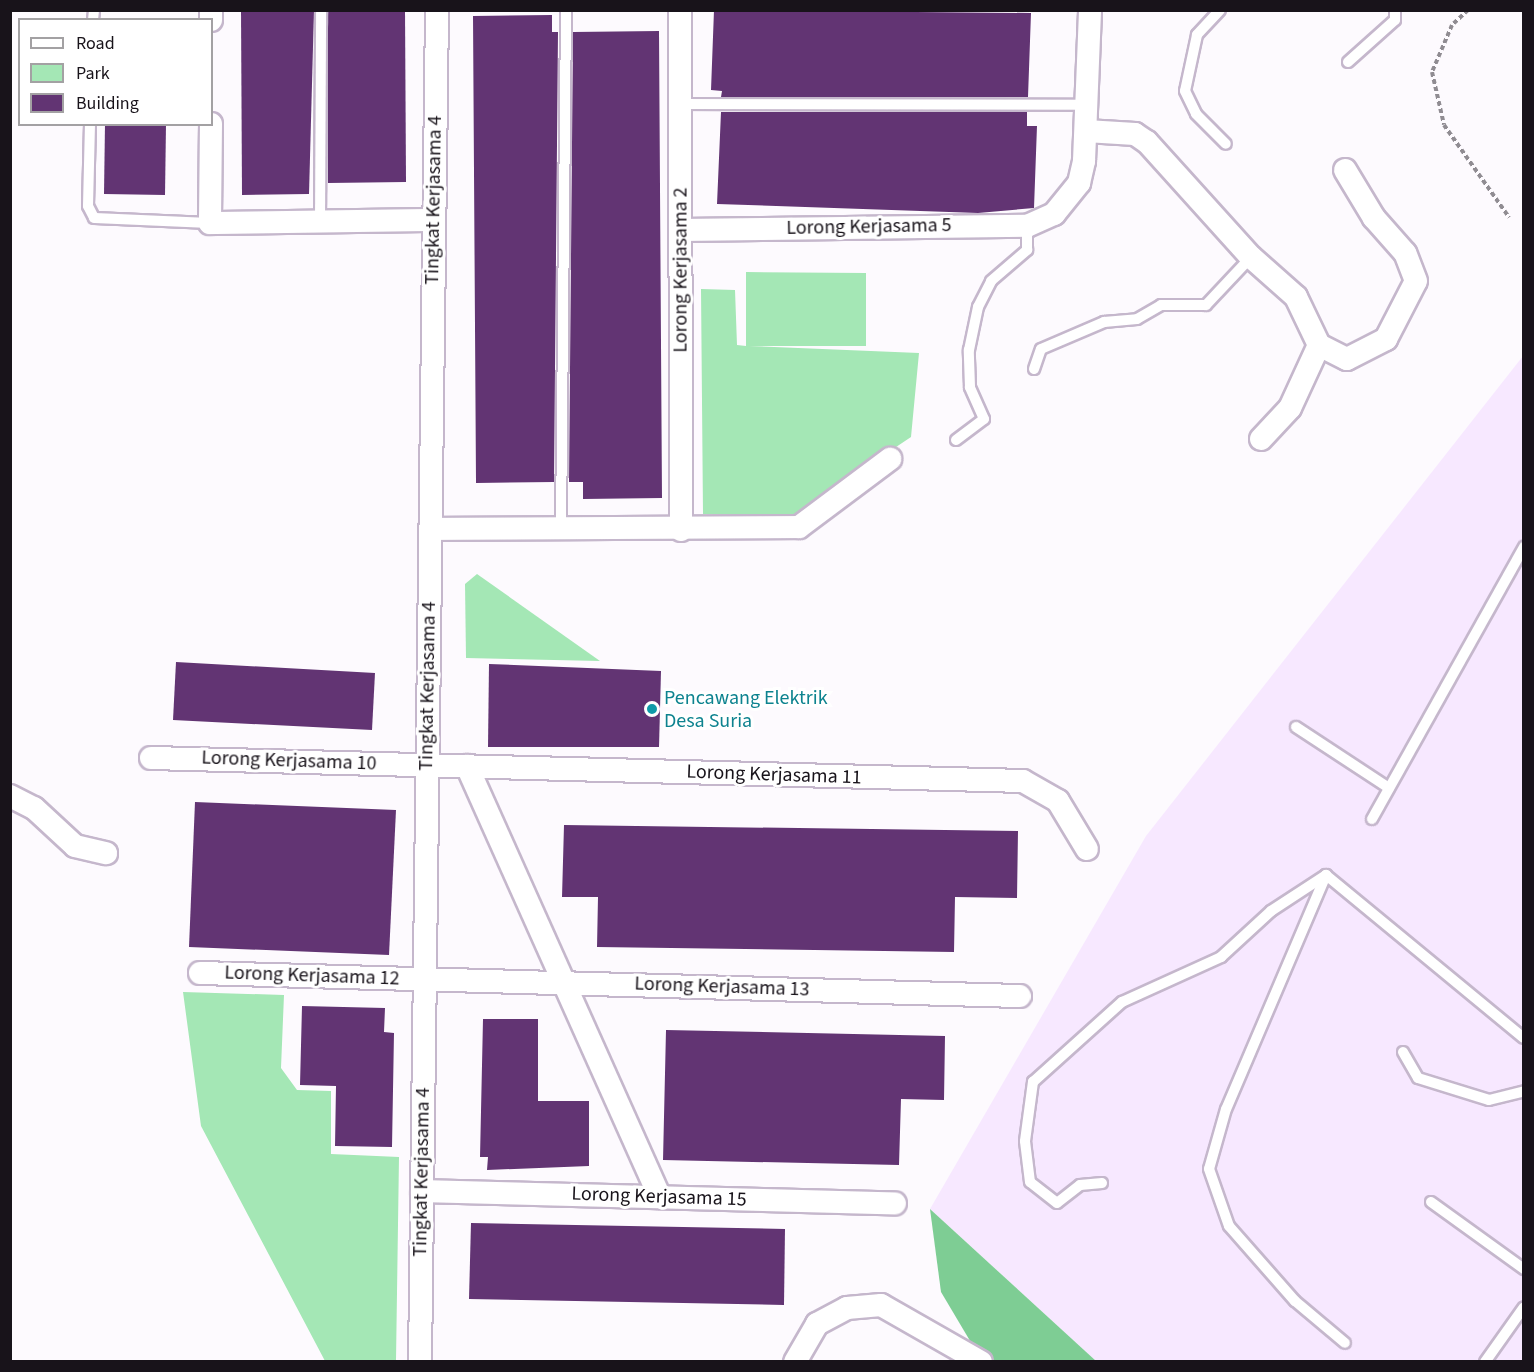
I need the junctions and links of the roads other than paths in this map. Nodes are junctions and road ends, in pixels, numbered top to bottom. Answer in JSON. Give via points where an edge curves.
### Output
{"nodes":[{"id":1,"x":321,"y":10,"type":"edge"},
{"id":2,"x":436,"y":10,"type":"edge"},
{"id":3,"x":566,"y":10,"type":"edge"},
{"id":4,"x":680,"y":10,"type":"edge"},
{"id":5,"x":1090,"y":10,"type":"edge"},
{"id":6,"x":1220,"y":10,"type":"edge"},
{"id":7,"x":1395,"y":10,"type":"edge"},
{"id":8,"x":1348,"y":62,"type":"dead end"},
{"id":9,"x":681,"y":104,"type":"junction"},
{"id":10,"x":1085,"y":105,"type":"junction"},
{"id":11,"x":90,"y":126,"type":"edge"},
{"id":12,"x":211,"y":126,"type":"edge"},
{"id":13,"x":1086,"y":131,"type":"junction"},
{"id":14,"x":1226,"y":144,"type":"dead end"},
{"id":15,"x":1345,"y":170,"type":"dead end"},
{"id":16,"x":434,"y":220,"type":"junction"},
{"id":17,"x":210,"y":224,"type":"junction"},
{"id":18,"x":320,"y":224,"type":"junction"},
{"id":19,"x":1027,"y":225,"type":"junction"},
{"id":20,"x":681,"y":230,"type":"junction"},
{"id":21,"x":1251,"y":257,"type":"junction"},
{"id":22,"x":1319,"y":345,"type":"junction"},
{"id":23,"x":1034,"y":369,"type":"dead end"},
{"id":24,"x":956,"y":440,"type":"dead end"},
{"id":25,"x":1261,"y":440,"type":"dead end"},
{"id":26,"x":890,"y":459,"type":"dead end"},
{"id":27,"x":430,"y":529,"type":"junction"},
{"id":28,"x":681,"y":530,"type":"junction"},
{"id":29,"x":561,"y":531,"type":"junction"},
{"id":30,"x":1524,"y":547,"type":"edge"},
{"id":31,"x":1296,"y":727,"type":"dead end"},
{"id":32,"x":151,"y":758,"type":"dead end"},
{"id":33,"x":427,"y":765,"type":"junction"},
{"id":34,"x":467,"y":766,"type":"junction"},
{"id":35,"x":1389,"y":788,"type":"junction"},
{"id":36,"x":10,"y":796,"type":"edge"},
{"id":37,"x":1372,"y":819,"type":"dead end"},
{"id":38,"x":1087,"y":849,"type":"dead end"},
{"id":39,"x":106,"y":853,"type":"dead end"},
{"id":40,"x":1326,"y":875,"type":"junction"},
{"id":41,"x":200,"y":973,"type":"dead end"},
{"id":42,"x":424,"y":979,"type":"junction"},
{"id":43,"x":566,"y":983,"type":"junction"},
{"id":44,"x":1020,"y":996,"type":"dead end"},
{"id":45,"x":1524,"y":1038,"type":"edge"},
{"id":46,"x":1403,"y":1052,"type":"dead end"},
{"id":47,"x":1524,"y":1091,"type":"edge"},
{"id":48,"x":1102,"y":1183,"type":"dead end"},
{"id":49,"x":422,"y":1191,"type":"junction"},
{"id":50,"x":660,"y":1197,"type":"junction"},
{"id":51,"x":1431,"y":1202,"type":"dead end"},
{"id":52,"x":895,"y":1203,"type":"dead end"},
{"id":53,"x":1524,"y":1269,"type":"edge"},
{"id":54,"x":1524,"y":1307,"type":"edge"},
{"id":55,"x":1345,"y":1343,"type":"dead end"},
{"id":56,"x":420,"y":1362,"type":"edge"},
{"id":57,"x":795,"y":1362,"type":"edge"},
{"id":58,"x":981,"y":1362,"type":"edge"},
{"id":59,"x":1485,"y":1362,"type":"edge"}],
"edges":[{"from":1,"to":18,"type":"lane"},
{"from":2,"to":16,"type":"street","name":"Tingkat Kerjasama 4"},
{"from":3,"to":29,"type":"lane"},
{"from":4,"to":9,"type":"street","name":"Lorong Kerjasama 2"},
{"from":5,"to":10,"type":"street"},
{"from":6,"to":14,"type":"lane","via":[[1197,35],[1185,91],[1196,114]]},
{"from":7,"to":8,"type":"lane","via":[[1395,20]]},
{"from":9,"to":10,"type":"lane"},
{"from":9,"to":20,"type":"street","name":"Lorong Kerjasama 2"},
{"from":10,"to":13,"type":"street"},
{"from":11,"to":17,"type":"lane","via":[[88,206],[94,218]]},
{"from":12,"to":17,"type":"street"},
{"from":13,"to":19,"type":"street","name":"Lorong Kerjasama 5","via":[[1079,183],[1054,214]]},
{"from":13,"to":21,"type":"street","via":[[1135,134],[1148,142]]},
{"from":15,"to":22,"type":"street","via":[[1374,218],[1405,253],[1416,281],[1386,339],[1347,358]]},
{"from":16,"to":18,"type":"street"},
{"from":16,"to":27,"type":"street","name":"Tingkat Kerjasama 4"},
{"from":17,"to":18,"type":"street"},
{"from":19,"to":20,"type":"street","name":"Lorong Kerjasama 5"},
{"from":19,"to":24,"type":"lane","via":[[1027,250],[991,281],[978,307],[969,350],[970,387],[984,419]]},
{"from":20,"to":28,"type":"street","name":"Lorong Kerjasama 2"},
{"from":21,"to":22,"type":"street","via":[[1296,297]]},
{"from":21,"to":23,"type":"lane","via":[[1206,305],[1161,305],[1137,319],[1104,322],[1041,349]]},
{"from":22,"to":25,"type":"street","via":[[1290,408]]},
{"from":26,"to":28,"type":"street","via":[[799,527]]},
{"from":27,"to":29,"type":"street"},
{"from":27,"to":33,"type":"street","name":"Tingkat Kerjasama 4"},
{"from":28,"to":29,"type":"street"},
{"from":30,"to":35,"type":"lane"},
{"from":31,"to":35,"type":"lane"},
{"from":32,"to":33,"type":"street","name":"Lorong Kerjasama 10"},
{"from":33,"to":34,"type":"street","name":"Lorong Kerjasama 11"},
{"from":33,"to":42,"type":"street","name":"Tingkat Kerjasama 4"},
{"from":34,"to":38,"type":"street","name":"Lorong Kerjasama 11","via":[[1023,782],[1058,801]]},
{"from":34,"to":43,"type":"street"},
{"from":35,"to":37,"type":"lane"},
{"from":36,"to":39,"type":"street","via":[[34,808],[75,846]]},
{"from":40,"to":45,"type":"lane"},
{"from":40,"to":48,"type":"lane","via":[[1271,911],[1221,957],[1122,1002],[1034,1082],[1025,1141],[1030,1182],[1057,1203],[1080,1185]]},
{"from":40,"to":55,"type":"lane","via":[[1226,1109],[1209,1169],[1229,1226],[1295,1301]]},
{"from":41,"to":42,"type":"street","name":"Lorong Kerjasama 12"},
{"from":42,"to":43,"type":"street","name":"Lorong Kerjasama 13"},
{"from":42,"to":49,"type":"street","name":"Tingkat Kerjasama 4"},
{"from":43,"to":44,"type":"street","name":"Lorong Kerjasama 13"},
{"from":43,"to":50,"type":"street"},
{"from":46,"to":47,"type":"lane","via":[[1418,1078],[1489,1100]]},
{"from":49,"to":50,"type":"street","name":"Lorong Kerjasama 15"},
{"from":49,"to":56,"type":"street","name":"Tingkat Kerjasama 4"},
{"from":50,"to":52,"type":"street","name":"Lorong Kerjasama 15"},
{"from":51,"to":53,"type":"lane"},
{"from":54,"to":59,"type":"lane"},
{"from":57,"to":58,"type":"street","via":[[817,1324],[847,1308],[881,1305]]}]}
